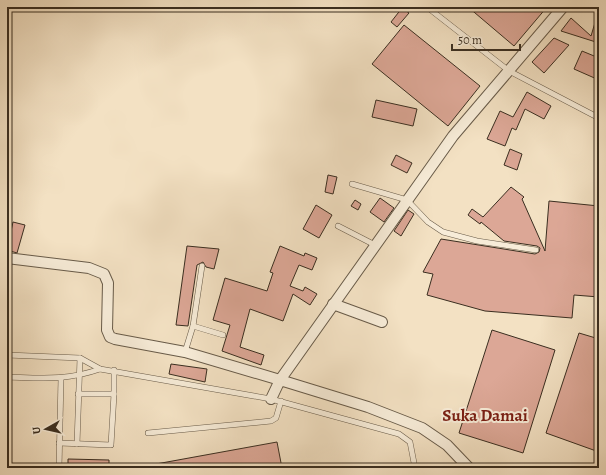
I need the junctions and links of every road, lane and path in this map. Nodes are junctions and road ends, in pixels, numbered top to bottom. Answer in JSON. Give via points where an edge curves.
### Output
{"nodes":[{"id":1,"x":427,"y":7,"type":"edge"},
{"id":2,"x":563,"y":7,"type":"edge"},
{"id":3,"x":509,"y":71,"type":"junction"},
{"id":4,"x":599,"y":118,"type":"edge"},
{"id":5,"x":352,"y":184,"type":"dead end"},
{"id":6,"x":407,"y":200,"type":"junction"},
{"id":7,"x":338,"y":226,"type":"dead end"},
{"id":8,"x":375,"y":245,"type":"junction"},
{"id":9,"x":536,"y":250,"type":"dead end"},
{"id":10,"x":7,"y":258,"type":"edge"},
{"id":11,"x":202,"y":266,"type":"dead end"},
{"id":12,"x":333,"y":304,"type":"junction"},
{"id":13,"x":382,"y":322,"type":"dead end"},
{"id":14,"x":193,"y":326,"type":"junction"},
{"id":15,"x":223,"y":335,"type":"dead end"},
{"id":16,"x":185,"y":352,"type":"junction"},
{"id":17,"x":7,"y":355,"type":"edge"},
{"id":18,"x":80,"y":358,"type":"junction"},
{"id":19,"x":100,"y":369,"type":"junction"},
{"id":20,"x":114,"y":370,"type":"junction"},
{"id":21,"x":80,"y":376,"type":"junction"},
{"id":22,"x":7,"y":377,"type":"edge"},
{"id":23,"x":61,"y":378,"type":"junction"},
{"id":24,"x":280,"y":380,"type":"junction"},
{"id":25,"x":78,"y":394,"type":"junction"},
{"id":26,"x":114,"y":394,"type":"junction"},
{"id":27,"x":271,"y":399,"type":"junction"},
{"id":28,"x":282,"y":402,"type":"junction"},
{"id":29,"x":148,"y":432,"type":"dead end"},
{"id":30,"x":59,"y":443,"type":"junction"},
{"id":31,"x":77,"y":444,"type":"junction"},
{"id":32,"x":59,"y":468,"type":"edge"},
{"id":33,"x":415,"y":468,"type":"edge"},
{"id":34,"x":469,"y":468,"type":"edge"}],
"edges":[{"from":1,"to":3,"type":"lane"},
{"from":2,"to":3,"type":"street"},
{"from":3,"to":4,"type":"lane"},
{"from":3,"to":6,"type":"street","via":[[453,136]]},
{"from":5,"to":6,"type":"lane"},
{"from":6,"to":8,"type":"street"},
{"from":6,"to":9,"type":"lane","via":[[428,222],[443,232],[477,241]]},
{"from":7,"to":8,"type":"lane"},
{"from":8,"to":12,"type":"street"},
{"from":10,"to":16,"type":"street","via":[[89,268],[104,274],[108,282],[107,330],[110,337]]},
{"from":11,"to":14,"type":"lane"},
{"from":12,"to":13,"type":"street"},
{"from":12,"to":24,"type":"street"},
{"from":14,"to":15,"type":"lane"},
{"from":14,"to":16,"type":"lane"},
{"from":16,"to":24,"type":"street"},
{"from":17,"to":18,"type":"lane"},
{"from":18,"to":19,"type":"lane"},
{"from":18,"to":21,"type":"lane"},
{"from":19,"to":20,"type":"lane"},
{"from":19,"to":21,"type":"lane"},
{"from":20,"to":26,"type":"lane"},
{"from":20,"to":27,"type":"lane"},
{"from":21,"to":23,"type":"lane"},
{"from":21,"to":25,"type":"lane"},
{"from":22,"to":23,"type":"lane"},
{"from":23,"to":30,"type":"lane"},
{"from":24,"to":27,"type":"street"},
{"from":24,"to":34,"type":"street","via":[[368,407],[422,428],[447,445]]},
{"from":25,"to":26,"type":"lane"},
{"from":25,"to":31,"type":"lane"},
{"from":26,"to":31,"type":"lane","via":[[111,444]]},
{"from":27,"to":28,"type":"lane"},
{"from":28,"to":29,"type":"lane","via":[[276,418],[271,421]]},
{"from":28,"to":33,"type":"lane","via":[[403,435],[410,442]]},
{"from":30,"to":31,"type":"lane"},
{"from":30,"to":32,"type":"lane"}]}
